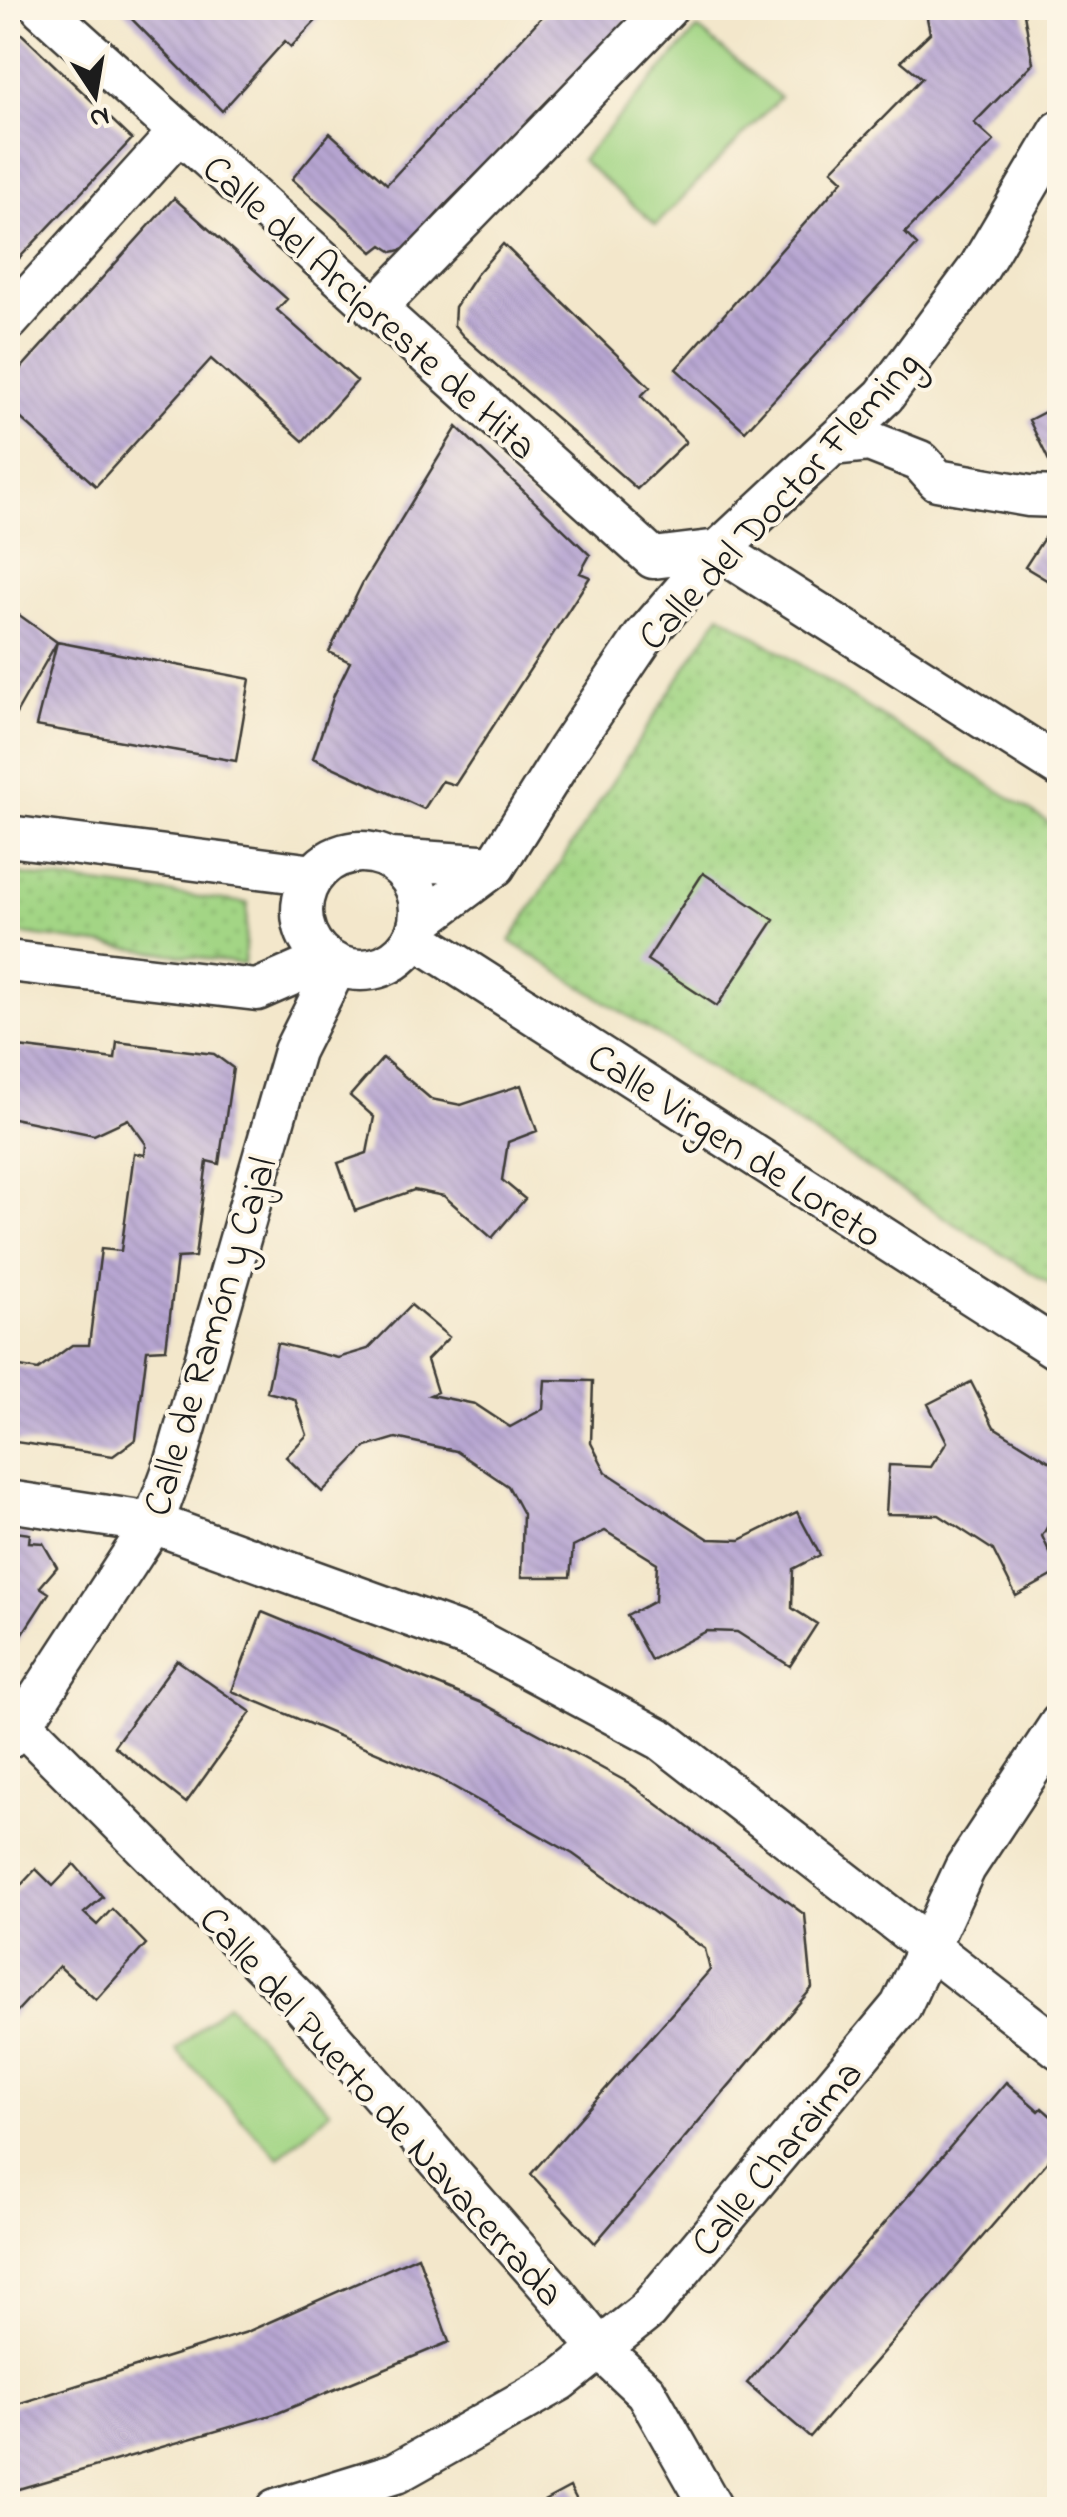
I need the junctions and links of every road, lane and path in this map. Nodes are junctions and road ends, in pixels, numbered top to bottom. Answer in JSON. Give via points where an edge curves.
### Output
{"nodes":[{"id":1,"x":42,"y":8,"type":"edge"},
{"id":2,"x":666,"y":8,"type":"edge"},
{"id":3,"x":1060,"y":131,"type":"edge"},
{"id":4,"x":179,"y":132,"type":"junction"},
{"id":5,"x":375,"y":309,"type":"junction"},
{"id":6,"x":10,"y":313,"type":"edge"},
{"id":7,"x":832,"y":445,"type":"junction"},
{"id":8,"x":1060,"y":496,"type":"edge"},
{"id":9,"x":719,"y":550,"type":"junction"},
{"id":10,"x":1060,"y":767,"type":"edge"},
{"id":11,"x":8,"y":836,"type":"edge"},
{"id":12,"x":390,"y":860,"type":"junction"},
{"id":13,"x":495,"y":866,"type":"junction"},
{"id":14,"x":314,"y":875,"type":"junction"},
{"id":15,"x":416,"y":930,"type":"junction"},
{"id":16,"x":8,"y":961,"type":"edge"},
{"id":17,"x":332,"y":962,"type":"junction"},
{"id":18,"x":1060,"y":1351,"type":"edge"},
{"id":19,"x":8,"y":1501,"type":"edge"},
{"id":20,"x":153,"y":1523,"type":"junction"},
{"id":21,"x":1060,"y":1724,"type":"edge"},
{"id":22,"x":14,"y":1731,"type":"edge"},
{"id":23,"x":929,"y":1948,"type":"junction"},
{"id":24,"x":1060,"y":2048,"type":"edge"},
{"id":25,"x":600,"y":2348,"type":"junction"},
{"id":26,"x":276,"y":2510,"type":"edge"},
{"id":27,"x":714,"y":2510,"type":"edge"}],
"edges":[{"from":1,"to":4,"type":"street","name":"Calle del Arcipreste de Hita"},
{"from":2,"to":5,"type":"street"},
{"from":3,"to":7,"type":"street","name":"Calle del Doctor Fleming","via":[[980,268],[884,396]]},
{"from":4,"to":5,"type":"street","name":"Calle del Arcipreste de Hita"},
{"from":4,"to":6,"type":"street"},
{"from":5,"to":9,"type":"street","name":"Calle del Arcipreste de Hita","via":[[653,558]]},
{"from":7,"to":8,"type":"street","via":[[869,441],[920,461],[937,480]]},
{"from":7,"to":9,"type":"street","name":"Calle del Doctor Fleming"},
{"from":9,"to":10,"type":"street"},
{"from":9,"to":13,"type":"street","name":"Calle del Doctor Fleming","via":[[643,638]]},
{"from":11,"to":14,"type":"street"},
{"from":12,"to":13,"type":"street"},
{"from":12,"to":14,"type":"street","via":[[341,855]]},
{"from":12,"to":15,"type":"street","via":[[415,887]]},
{"from":13,"to":15,"type":"street","name":"Calle del Doctor Fleming"},
{"from":14,"to":17,"type":"street","via":[[302,920],[315,948]]},
{"from":15,"to":17,"type":"street","via":[[400,955],[381,967],[359,970]]},
{"from":15,"to":18,"type":"street","name":"Calle Virgen de Loreto"},
{"from":16,"to":17,"type":"street","via":[[258,990]]},
{"from":17,"to":20,"type":"street","name":"Calle de Ramón y Cajal","via":[[294,1051]]},
{"from":19,"to":20,"type":"street"},
{"from":20,"to":22,"type":"street","name":"Calle de Ramón y Cajal"},
{"from":20,"to":23,"type":"street","via":[[474,1639],[662,1740]]},
{"from":21,"to":23,"type":"street","name":"Calle Charaima","via":[[965,1868]]},
{"from":22,"to":25,"type":"street","name":"Calle del Puerto de Navacerrada","via":[[303,2006]]},
{"from":23,"to":24,"type":"street"},
{"from":23,"to":25,"type":"street","name":"Calle Charaima","via":[[901,2006],[647,2312]]},
{"from":25,"to":26,"type":"street","name":"Calle Charaima","via":[[561,2380],[396,2473]]},
{"from":25,"to":27,"type":"street","name":"Calle del Puerto de Navacerrada","via":[[646,2392]]}]}
